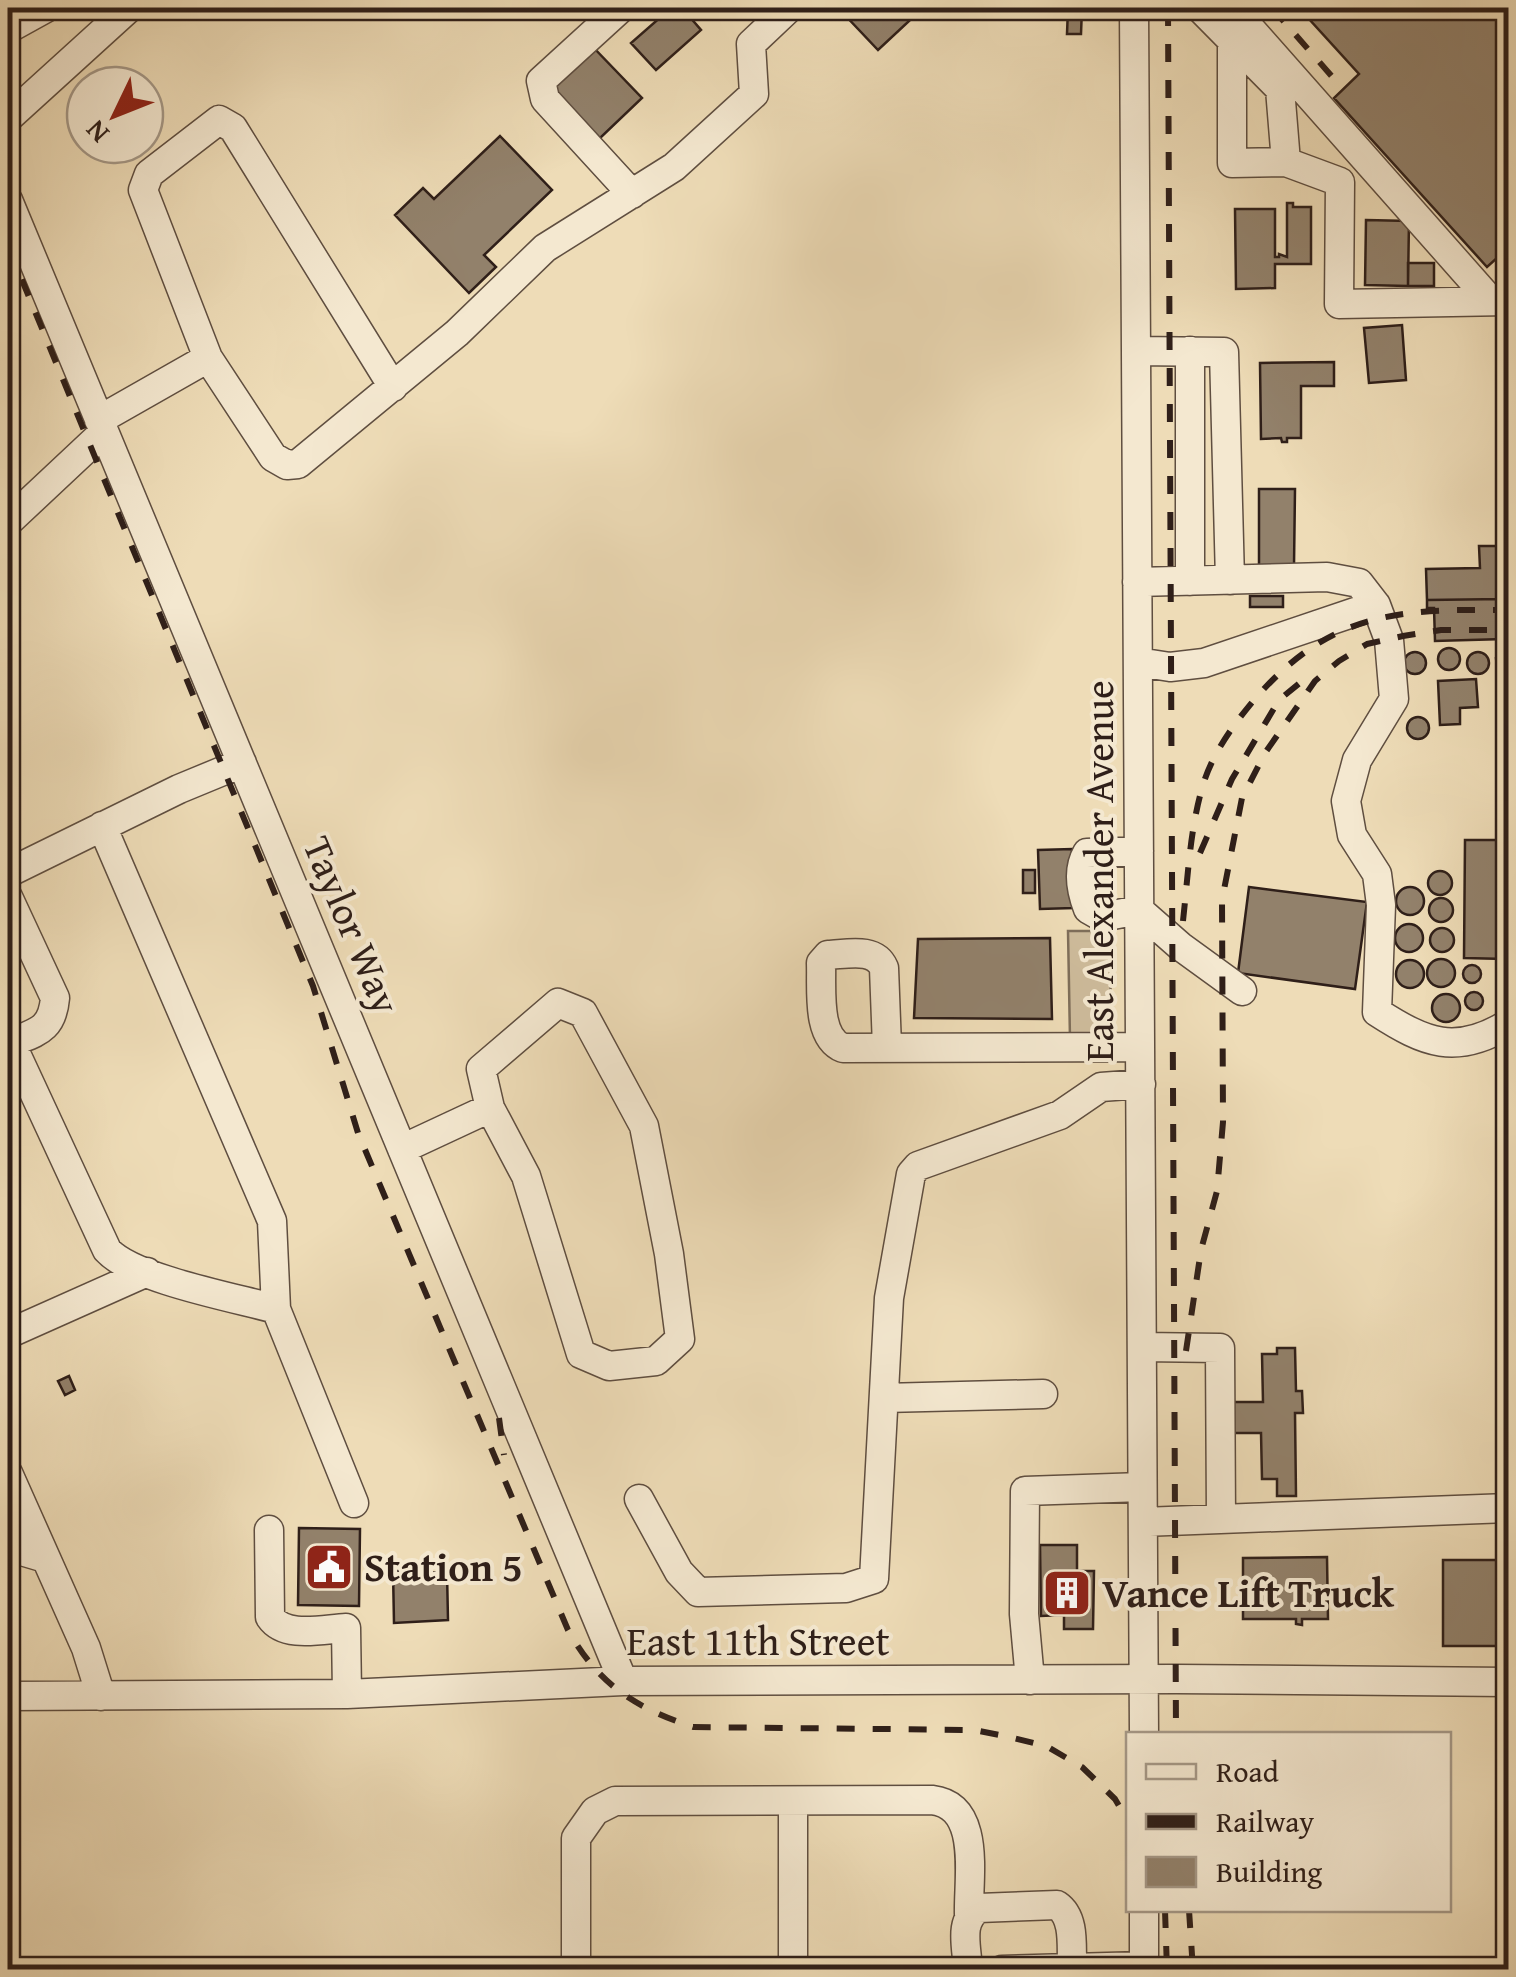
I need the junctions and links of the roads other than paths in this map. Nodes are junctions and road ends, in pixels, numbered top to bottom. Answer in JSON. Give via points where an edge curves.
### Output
{"nodes":[{"id":1,"x":46,"y":8,"type":"edge"},
{"id":2,"x":129,"y":8,"type":"edge"},
{"id":3,"x":621,"y":8,"type":"edge"},
{"id":4,"x":789,"y":8,"type":"edge"},
{"id":5,"x":1134,"y":8,"type":"edge"},
{"id":6,"x":1200,"y":8,"type":"edge"},
{"id":7,"x":1232,"y":8,"type":"edge"},
{"id":8,"x":8,"y":29,"type":"edge"},
{"id":9,"x":1232,"y":38,"type":"junction"},
{"id":10,"x":8,"y":118,"type":"edge"},
{"id":11,"x":1286,"y":162,"type":"junction"},
{"id":12,"x":632,"y":194,"type":"junction"},
{"id":13,"x":8,"y":200,"type":"edge"},
{"id":14,"x":1500,"y":301,"type":"edge"},
{"id":15,"x":1136,"y":351,"type":"junction"},
{"id":16,"x":1190,"y":352,"type":"junction"},
{"id":17,"x":208,"y":358,"type":"junction"},
{"id":18,"x":393,"y":387,"type":"junction"},
{"id":19,"x":102,"y":426,"type":"junction"},
{"id":20,"x":8,"y":522,"type":"edge"},
{"id":21,"x":1230,"y":580,"type":"junction"},
{"id":22,"x":1190,"y":581,"type":"junction"},
{"id":23,"x":1137,"y":582,"type":"junction"},
{"id":24,"x":1376,"y":605,"type":"junction"},
{"id":25,"x":1138,"y":662,"type":"junction"},
{"id":26,"x":242,"y":764,"type":"junction"},
{"id":27,"x":102,"y":826,"type":"junction"},
{"id":28,"x":1139,"y":851,"type":"junction"},
{"id":29,"x":8,"y":872,"type":"edge"},
{"id":30,"x":8,"y":897,"type":"edge"},
{"id":31,"x":1140,"y":910,"type":"junction"},
{"id":32,"x":1242,"y":991,"type":"dead end"},
{"id":33,"x":1508,"y":1024,"type":"edge"},
{"id":34,"x":9,"y":1044,"type":"edge"},
{"id":35,"x":1140,"y":1047,"type":"junction"},
{"id":36,"x":887,"y":1048,"type":"dead end"},
{"id":37,"x":1141,"y":1084,"type":"junction"},
{"id":38,"x":490,"y":1108,"type":"junction"},
{"id":39,"x":402,"y":1149,"type":"junction"},
{"id":40,"x":147,"y":1272,"type":"junction"},
{"id":41,"x":276,"y":1308,"type":"junction"},
{"id":42,"x":8,"y":1334,"type":"edge"},
{"id":43,"x":1142,"y":1347,"type":"junction"},
{"id":44,"x":1043,"y":1394,"type":"dead end"},
{"id":45,"x":884,"y":1398,"type":"junction"},
{"id":46,"x":8,"y":1473,"type":"edge"},
{"id":47,"x":1142,"y":1487,"type":"junction"},
{"id":48,"x":639,"y":1499,"type":"dead end"},
{"id":49,"x":354,"y":1503,"type":"dead end"},
{"id":50,"x":1508,"y":1508,"type":"edge"},
{"id":51,"x":1221,"y":1519,"type":"junction"},
{"id":52,"x":1143,"y":1522,"type":"junction"},
{"id":53,"x":269,"y":1530,"type":"dead end"},
{"id":54,"x":8,"y":1547,"type":"edge"},
{"id":55,"x":45,"y":1558,"type":"junction"},
{"id":56,"x":1030,"y":1680,"type":"junction"},
{"id":57,"x":1144,"y":1680,"type":"junction"},
{"id":58,"x":622,"y":1681,"type":"junction"},
{"id":59,"x":1508,"y":1682,"type":"edge"},
{"id":60,"x":347,"y":1694,"type":"junction"},
{"id":61,"x":11,"y":1696,"type":"edge"},
{"id":62,"x":101,"y":1696,"type":"junction"},
{"id":63,"x":1144,"y":1732,"type":"edge"},
{"id":64,"x":793,"y":1801,"type":"junction"},
{"id":65,"x":1144,"y":1912,"type":"edge"},
{"id":66,"x":969,"y":1914,"type":"junction"},
{"id":67,"x":1144,"y":1968,"type":"edge"},
{"id":68,"x":1072,"y":1969,"type":"edge"},
{"id":69,"x":576,"y":1970,"type":"edge"},
{"id":70,"x":793,"y":1970,"type":"edge"},
{"id":71,"x":968,"y":1970,"type":"edge"},
{"id":72,"x":1002,"y":1970,"type":"edge"}],
"edges":[{"from":1,"to":8,"type":"street"},
{"from":2,"to":10,"type":"street"},
{"from":3,"to":12,"type":"street","via":[[541,81],[545,99]]},
{"from":4,"to":12,"type":"street","via":[[751,44],[754,94],[674,167]]},
{"from":5,"to":15,"type":"street","name":"East Alexander Avenue"},
{"from":6,"to":9,"type":"street"},
{"from":7,"to":14,"type":"street"},
{"from":9,"to":11,"type":"street","via":[[1280,90]]},
{"from":9,"to":11,"type":"street","via":[[1232,162]]},
{"from":11,"to":14,"type":"street","via":[[1340,182],[1339,304]]},
{"from":12,"to":18,"type":"street","via":[[545,248]]},
{"from":13,"to":19,"type":"street","name":"Taylor Way"},
{"from":15,"to":16,"type":"street"},
{"from":15,"to":23,"type":"street","name":"East Alexander Avenue"},
{"from":16,"to":21,"type":"street","via":[[1224,352]]},
{"from":16,"to":22,"type":"street"},
{"from":17,"to":18,"type":"street","via":[[274,457],[287,466]]},
{"from":17,"to":18,"type":"street","via":[[142,190],[149,174],[219,120],[233,128]]},
{"from":17,"to":19,"type":"street"},
{"from":19,"to":20,"type":"street"},
{"from":19,"to":26,"type":"street","name":"Taylor Way"},
{"from":21,"to":22,"type":"street"},
{"from":21,"to":24,"type":"street","via":[[1327,577],[1359,583]]},
{"from":22,"to":23,"type":"street"},
{"from":23,"to":25,"type":"street","name":"East Alexander Avenue"},
{"from":24,"to":25,"type":"street","via":[[1204,664]]},
{"from":24,"to":33,"type":"street","via":[[1389,640],[1394,699],[1357,760],[1346,800],[1352,835],[1377,874],[1376,1012],[1410,1034],[1457,1045]]},
{"from":25,"to":28,"type":"street","name":"East Alexander Avenue"},
{"from":26,"to":27,"type":"street"},
{"from":26,"to":39,"type":"street","name":"Taylor Way"},
{"from":27,"to":29,"type":"street"},
{"from":27,"to":41,"type":"street","via":[[272,1221]]},
{"from":28,"to":31,"type":"street","name":"East Alexander Avenue"},
{"from":28,"to":31,"type":"street","via":[[1087,853],[1081,863],[1088,909],[1102,917]]},
{"from":30,"to":34,"type":"street","via":[[55,998],[47,1026]]},
{"from":31,"to":32,"type":"street"},
{"from":31,"to":35,"type":"street","name":"East Alexander Avenue"},
{"from":34,"to":40,"type":"street","via":[[106,1250],[117,1262]]},
{"from":35,"to":36,"type":"street"},
{"from":35,"to":37,"type":"street","name":"East Alexander Avenue"},
{"from":37,"to":43,"type":"street","name":"East Alexander Avenue"},
{"from":37,"to":45,"type":"street","via":[[1100,1087],[1060,1115],[911,1174],[889,1298]]},
{"from":38,"to":38,"type":"street","via":[[526,1176],[581,1354],[610,1366],[656,1362],[680,1340],[644,1126],[583,1012],[558,1003],[481,1069]]},
{"from":38,"to":39,"type":"street"},
{"from":39,"to":58,"type":"street","name":"Taylor Way"},
{"from":40,"to":41,"type":"street"},
{"from":40,"to":42,"type":"street"},
{"from":41,"to":49,"type":"street"},
{"from":43,"to":47,"type":"street","name":"East Alexander Avenue"},
{"from":43,"to":51,"type":"street","via":[[1220,1348]]},
{"from":44,"to":45,"type":"street"},
{"from":45,"to":48,"type":"street","via":[[874,1579],[846,1588],[698,1592]]},
{"from":46,"to":55,"type":"street"},
{"from":47,"to":52,"type":"street","name":"East Alexander Avenue"},
{"from":47,"to":56,"type":"street","via":[[1024,1491]]},
{"from":50,"to":51,"type":"street"},
{"from":51,"to":52,"type":"street"},
{"from":52,"to":57,"type":"street","name":"East Alexander Avenue"},
{"from":53,"to":60,"type":"street","via":[[270,1617],[288,1630],[346,1628]]},
{"from":54,"to":55,"type":"street"},
{"from":55,"to":62,"type":"street"},
{"from":56,"to":57,"type":"street","name":"East 11th Street"},
{"from":56,"to":58,"type":"street","name":"East 11th Street"},
{"from":57,"to":59,"type":"street","name":"East 11th Street"},
{"from":57,"to":63,"type":"street","name":"East Alexander Avenue"},
{"from":58,"to":60,"type":"street","name":"East 11th Street"},
{"from":60,"to":62,"type":"street","name":"East 11th Street"},
{"from":61,"to":62,"type":"street","name":"East 11th Street"},
{"from":64,"to":66,"type":"street","via":[[932,1800],[954,1807],[966,1827]]},
{"from":64,"to":69,"type":"street","via":[[616,1801],[595,1812],[574,1848]]},
{"from":64,"to":70,"type":"street"},
{"from":65,"to":67,"type":"street"},
{"from":66,"to":68,"type":"street","via":[[1057,1905],[1069,1921]]},
{"from":66,"to":71,"type":"street"},
{"from":67,"to":68,"type":"street"},
{"from":68,"to":72,"type":"street"}]}
